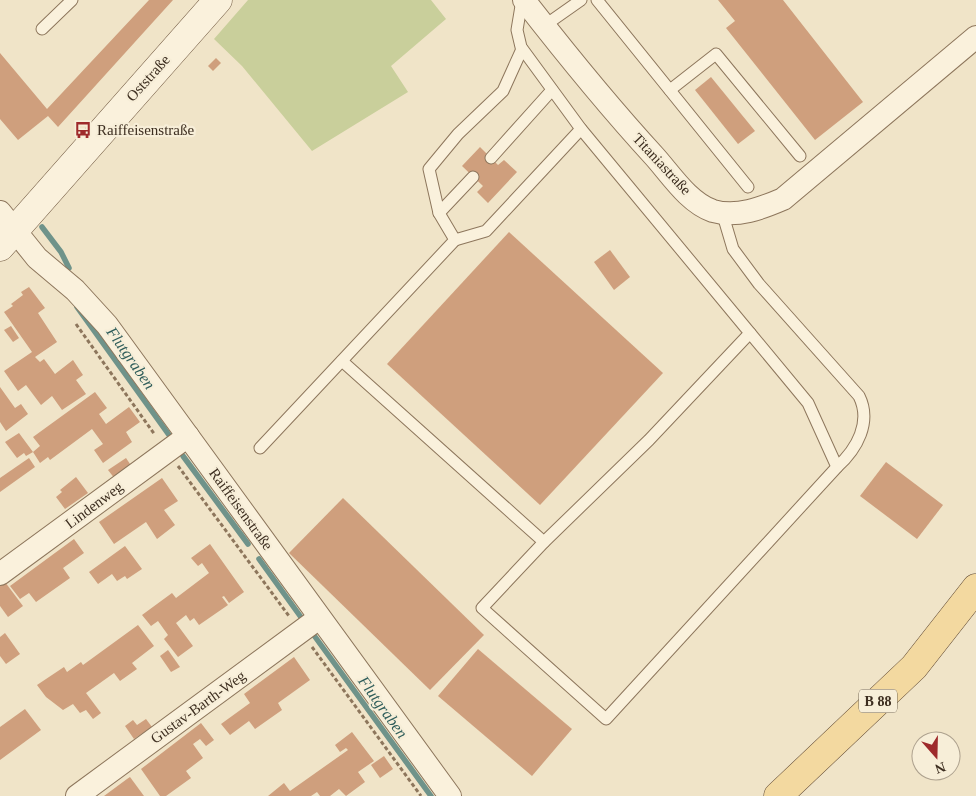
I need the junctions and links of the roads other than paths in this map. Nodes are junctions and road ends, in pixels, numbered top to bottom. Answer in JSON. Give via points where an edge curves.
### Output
{"nodes":[{"id":1,"x":72,"y":0,"type":"edge"},
{"id":2,"x":523,"y":0,"type":"edge"},
{"id":3,"x":581,"y":0,"type":"edge"},
{"id":4,"x":597,"y":0,"type":"edge"},
{"id":5,"x":209,"y":6,"type":"edge"},
{"id":6,"x":544,"y":26,"type":"junction"},
{"id":7,"x":42,"y":29,"type":"dead end"},
{"id":8,"x":976,"y":37,"type":"edge"},
{"id":9,"x":522,"y":49,"type":"junction"},
{"id":10,"x":552,"y":90,"type":"junction"},
{"id":11,"x":670,"y":90,"type":"junction"},
{"id":12,"x":581,"y":129,"type":"junction"},
{"id":13,"x":800,"y":156,"type":"dead end"},
{"id":14,"x":491,"y":158,"type":"dead end"},
{"id":15,"x":473,"y":177,"type":"dead end"},
{"id":16,"x":748,"y":187,"type":"dead end"},
{"id":17,"x":722,"y":212,"type":"junction"},
{"id":18,"x":439,"y":213,"type":"junction"},
{"id":19,"x":5,"y":229,"type":"edge"},
{"id":20,"x":455,"y":240,"type":"junction"},
{"id":21,"x":750,"y":333,"type":"junction"},
{"id":22,"x":342,"y":361,"type":"junction"},
{"id":23,"x":188,"y":436,"type":"junction"},
{"id":24,"x":260,"y":448,"type":"dead end"},
{"id":25,"x":838,"y":467,"type":"junction"},
{"id":26,"x":544,"y":542,"type":"junction"},
{"id":27,"x":0,"y":574,"type":"edge"},
{"id":28,"x":976,"y":588,"type":"edge"},
{"id":29,"x":320,"y":618,"type":"junction"},
{"id":30,"x":77,"y":796,"type":"edge"},
{"id":31,"x":450,"y":796,"type":"edge"},
{"id":32,"x":778,"y":796,"type":"edge"}],
"edges":[{"from":1,"to":7,"type":"lane"},
{"from":2,"to":6,"type":"street","name":"Titaniastraße"},
{"from":2,"to":9,"type":"lane","via":[[517,30]]},
{"from":3,"to":6,"type":"lane"},
{"from":4,"to":11,"type":"lane"},
{"from":5,"to":19,"type":"street","name":"Oststraße"},
{"from":6,"to":17,"type":"street","name":"Titaniastraße","via":[[598,95],[691,197],[713,211]]},
{"from":8,"to":17,"type":"street","name":"Titaniastraße","via":[[783,199],[762,208],[738,213]]},
{"from":9,"to":10,"type":"lane"},
{"from":9,"to":18,"type":"lane","via":[[504,91],[458,134],[429,169]]},
{"from":10,"to":12,"type":"lane"},
{"from":10,"to":14,"type":"lane"},
{"from":11,"to":13,"type":"lane","via":[[716,54]]},
{"from":11,"to":16,"type":"lane"},
{"from":12,"to":20,"type":"lane","via":[[486,231]]},
{"from":12,"to":21,"type":"lane"},
{"from":15,"to":18,"type":"lane"},
{"from":17,"to":25,"type":"lane","via":[[733,249],[759,284],[859,396],[864,406],[864,430],[849,456]]},
{"from":18,"to":20,"type":"lane"},
{"from":19,"to":23,"type":"street","name":"Raiffeisenstraße","via":[[75,290],[107,326]]},
{"from":20,"to":22,"type":"lane"},
{"from":21,"to":25,"type":"lane","via":[[808,403]]},
{"from":21,"to":26,"type":"lane","via":[[649,440]]},
{"from":22,"to":24,"type":"lane"},
{"from":22,"to":26,"type":"lane"},
{"from":23,"to":27,"type":"street","name":"Lindenweg"},
{"from":23,"to":29,"type":"street","name":"Raiffeisenstraße"},
{"from":25,"to":26,"type":"lane","via":[[606,719],[482,608]]},
{"from":28,"to":32,"type":"main road","number":"B 88","via":[[914,667]]},
{"from":29,"to":30,"type":"street","name":"Gustav-Barth-Weg"},
{"from":29,"to":31,"type":"street","name":"Raiffeisenstraße"}]}
